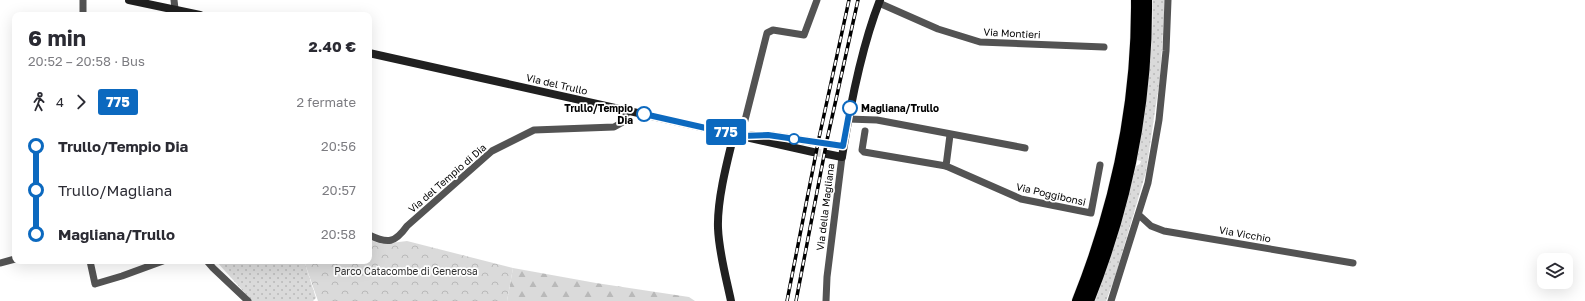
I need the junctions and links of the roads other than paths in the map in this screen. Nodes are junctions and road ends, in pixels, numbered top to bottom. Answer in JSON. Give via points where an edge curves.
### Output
{"nodes":[{"id":1,"x":83,"y":0,"type":"edge"},
{"id":2,"x":129,"y":0,"type":"edge"},
{"id":3,"x":174,"y":0,"type":"edge"},
{"id":4,"x":817,"y":0,"type":"edge"},
{"id":5,"x":1137,"y":0,"type":"edge"},
{"id":6,"x":1146,"y":0,"type":"edge"},
{"id":7,"x":1168,"y":0,"type":"edge"},
{"id":8,"x":879,"y":1,"type":"edge"},
{"id":9,"x":174,"y":9,"type":"junction"},
{"id":10,"x":82,"y":12,"type":"edge"},
{"id":11,"x":187,"y":12,"type":"edge"},
{"id":12,"x":1104,"y":47,"type":"dead end"},
{"id":13,"x":372,"y":54,"type":"edge"},
{"id":14,"x":628,"y":110,"type":"junction"},
{"id":15,"x":848,"y":119,"type":"junction"},
{"id":16,"x":865,"y":131,"type":"dead end"},
{"id":17,"x":737,"y":135,"type":"junction"},
{"id":18,"x":950,"y":135,"type":"junction"},
{"id":19,"x":815,"y":142,"type":"tunnel mouth"},
{"id":20,"x":829,"y":144,"type":"tunnel mouth"},
{"id":21,"x":843,"y":146,"type":"junction"},
{"id":22,"x":1025,"y":148,"type":"dead end"},
{"id":23,"x":813,"y":152,"type":"tunnel mouth"},
{"id":24,"x":828,"y":154,"type":"tunnel mouth"},
{"id":25,"x":842,"y":157,"type":"junction"},
{"id":26,"x":1100,"y":165,"type":"dead end"},
{"id":27,"x":946,"y":166,"type":"junction"},
{"id":28,"x":1138,"y":214,"type":"junction"},
{"id":29,"x":372,"y":236,"type":"edge"},
{"id":30,"x":12,"y":260,"type":"edge"},
{"id":31,"x":0,"y":263,"type":"edge"},
{"id":32,"x":1353,"y":263,"type":"dead end"},
{"id":33,"x":91,"y":264,"type":"edge"},
{"id":34,"x":156,"y":264,"type":"edge"},
{"id":35,"x":210,"y":264,"type":"edge"},
{"id":36,"x":248,"y":301,"type":"edge"},
{"id":37,"x":731,"y":301,"type":"edge"},
{"id":38,"x":826,"y":301,"type":"edge"},
{"id":39,"x":1078,"y":301,"type":"edge"},
{"id":40,"x":1088,"y":301,"type":"edge"},
{"id":41,"x":1111,"y":301,"type":"edge"}],
"edges":[{"from":1,"to":10,"type":"street"},
{"from":2,"to":9,"type":"main road"},
{"from":3,"to":9,"type":"street"},
{"from":4,"to":17,"type":"street","via":[[804,35],[773,30],[767,33]]},
{"from":5,"to":39,"type":"highway","via":[[1133,78],[1124,142],[1105,223]]},
{"from":6,"to":40,"type":"highway","via":[[1143,75],[1133,144],[1114,224]]},
{"from":7,"to":28,"type":"street","via":[[1159,120],[1148,183]]},
{"from":8,"to":12,"type":"street","name":"Via Montieri","via":[[938,29],[980,42]]},
{"from":8,"to":15,"type":"main road","name":"Via della Magliana"},
{"from":9,"to":11,"type":"main road"},
{"from":13,"to":14,"type":"main road","name":"Via del Trullo"},
{"from":14,"to":17,"type":"main road","name":"Via del Trullo"},
{"from":14,"to":29,"type":"street","name":"Via del Tempio di Dia","via":[[625,120],[614,127],[534,130],[490,153],[407,226],[397,238],[384,240]]},
{"from":15,"to":18,"type":"street","via":[[877,120]]},
{"from":15,"to":21,"type":"main road","name":"Via della Magliana"},
{"from":16,"to":27,"type":"street","via":[[862,150],[864,152]]},
{"from":17,"to":19,"type":"main road","name":"Via del Trullo","via":[[768,135]]},
{"from":17,"to":23,"type":"main road","name":"Via del Trullo"},
{"from":17,"to":37,"type":"main road","via":[[725,173],[718,223]]},
{"from":18,"to":22,"type":"street"},
{"from":18,"to":27,"type":"street"},
{"from":20,"to":21,"type":"main road"},
{"from":21,"to":25,"type":"main road","name":"Via della Magliana"},
{"from":24,"to":25,"type":"main road"},
{"from":25,"to":38,"type":"street","name":"Via della Magliana"},
{"from":26,"to":27,"type":"street","name":"Via Poggibonsi","via":[[1091,213],[1021,199]]},
{"from":28,"to":32,"type":"street","name":"Via Vicchio","via":[[1151,226],[1164,231]]},
{"from":28,"to":41,"type":"street"},
{"from":30,"to":31,"type":"street"},
{"from":33,"to":34,"type":"street","via":[[95,284]]},
{"from":35,"to":36,"type":"street"}]}
